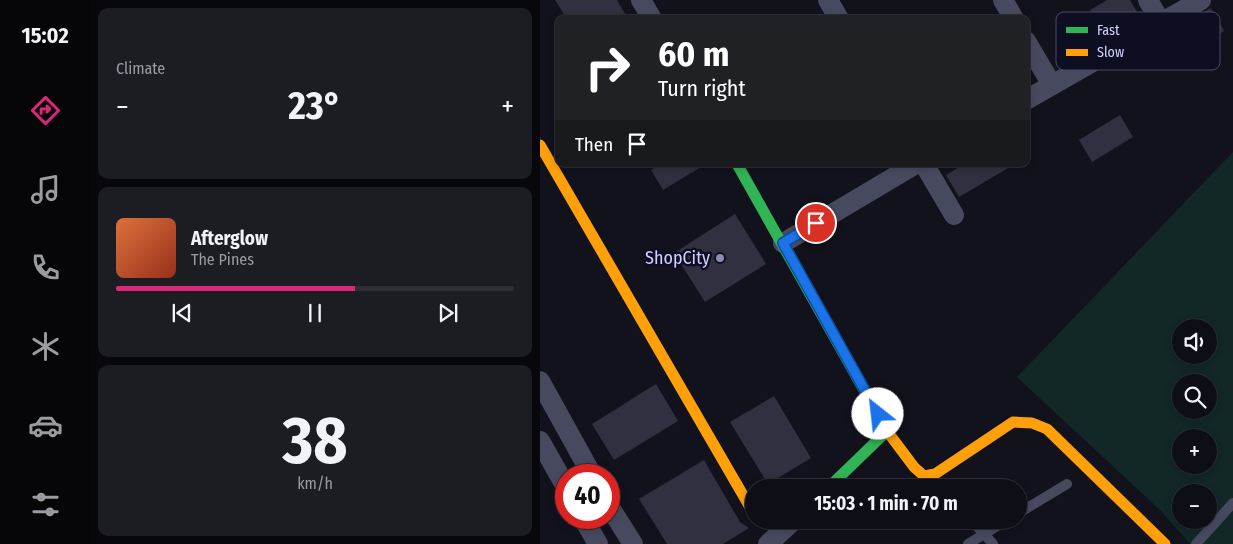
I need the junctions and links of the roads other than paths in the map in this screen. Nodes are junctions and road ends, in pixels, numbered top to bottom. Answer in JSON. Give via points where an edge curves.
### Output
{"nodes":[{"id":1,"x":641,"y":0,"type":"edge"},
{"id":2,"x":828,"y":0,"type":"edge"},
{"id":3,"x":1003,"y":0,"type":"edge"},
{"id":4,"x":1148,"y":0,"type":"edge"},
{"id":5,"x":1202,"y":0,"type":"edge"},
{"id":6,"x":1155,"y":12,"type":"edge"},
{"id":7,"x":1181,"y":12,"type":"edge"},
{"id":8,"x":650,"y":15,"type":"edge"},
{"id":9,"x":837,"y":15,"type":"edge"},
{"id":10,"x":1012,"y":15,"type":"edge"},
{"id":11,"x":1030,"y":48,"type":"edge"},
{"id":12,"x":1079,"y":70,"type":"edge"},
{"id":13,"x":1052,"y":85,"type":"junction"},
{"id":14,"x":1030,"y":98,"type":"edge"},
{"id":15,"x":540,"y":145,"type":"edge"},
{"id":16,"x":739,"y":167,"type":"edge"},
{"id":17,"x":911,"y":167,"type":"edge"},
{"id":18,"x":926,"y":167,"type":"edge"},
{"id":19,"x":954,"y":215,"type":"dead end"},
{"id":20,"x":783,"y":243,"type":"junction"},
{"id":21,"x":540,"y":381,"type":"edge"},
{"id":22,"x":887,"y":431,"type":"junction"},
{"id":23,"x":540,"y":441,"type":"edge"},
{"id":24,"x":586,"y":464,"type":"edge"},
{"id":25,"x":555,"y":468,"type":"edge"},
{"id":26,"x":924,"y":476,"type":"junction"},
{"id":27,"x":837,"y":479,"type":"edge"},
{"id":28,"x":927,"y":479,"type":"edge"},
{"id":29,"x":1067,"y":484,"type":"dead end"},
{"id":30,"x":745,"y":498,"type":"edge"},
{"id":31,"x":1233,"y":503,"type":"edge"},
{"id":32,"x":1027,"y":508,"type":"edge"},
{"id":33,"x":620,"y":523,"type":"edge"},
{"id":34,"x":589,"y":529,"type":"edge"},
{"id":35,"x":762,"y":529,"type":"edge"},
{"id":36,"x":784,"y":529,"type":"edge"},
{"id":37,"x":981,"y":529,"type":"edge"},
{"id":38,"x":992,"y":529,"type":"edge"},
{"id":39,"x":985,"y":533,"type":"junction"},
{"id":40,"x":769,"y":543,"type":"edge"},
{"id":41,"x":598,"y":544,"type":"edge"},
{"id":42,"x":633,"y":544,"type":"edge"},
{"id":43,"x":968,"y":544,"type":"edge"},
{"id":44,"x":993,"y":544,"type":"edge"},
{"id":45,"x":1165,"y":544,"type":"edge"},
{"id":46,"x":1196,"y":544,"type":"edge"}],
"edges":[{"from":1,"to":8,"type":"street"},
{"from":2,"to":9,"type":"street"},
{"from":3,"to":10,"type":"street"},
{"from":4,"to":6,"type":"street"},
{"from":5,"to":7,"type":"street"},
{"from":11,"to":13,"type":"street"},
{"from":12,"to":13,"type":"street"},
{"from":13,"to":14,"type":"street"},
{"from":15,"to":30,"type":"street"},
{"from":16,"to":20,"type":"street"},
{"from":17,"to":20,"type":"street"},
{"from":18,"to":19,"type":"street"},
{"from":20,"to":22,"type":"street"},
{"from":21,"to":24,"type":"street"},
{"from":22,"to":26,"type":"street"},
{"from":22,"to":27,"type":"street"},
{"from":23,"to":25,"type":"street"},
{"from":26,"to":28,"type":"lane"},
{"from":26,"to":45,"type":"street","via":[[935,474],[1013,422],[1032,423],[1048,429]]},
{"from":29,"to":32,"type":"lane"},
{"from":31,"to":46,"type":"lane"},
{"from":33,"to":42,"type":"street"},
{"from":34,"to":41,"type":"street"},
{"from":35,"to":40,"type":"street"},
{"from":36,"to":40,"type":"street"},
{"from":37,"to":39,"type":"lane"},
{"from":38,"to":39,"type":"lane"},
{"from":39,"to":43,"type":"lane"},
{"from":39,"to":44,"type":"lane"}]}
